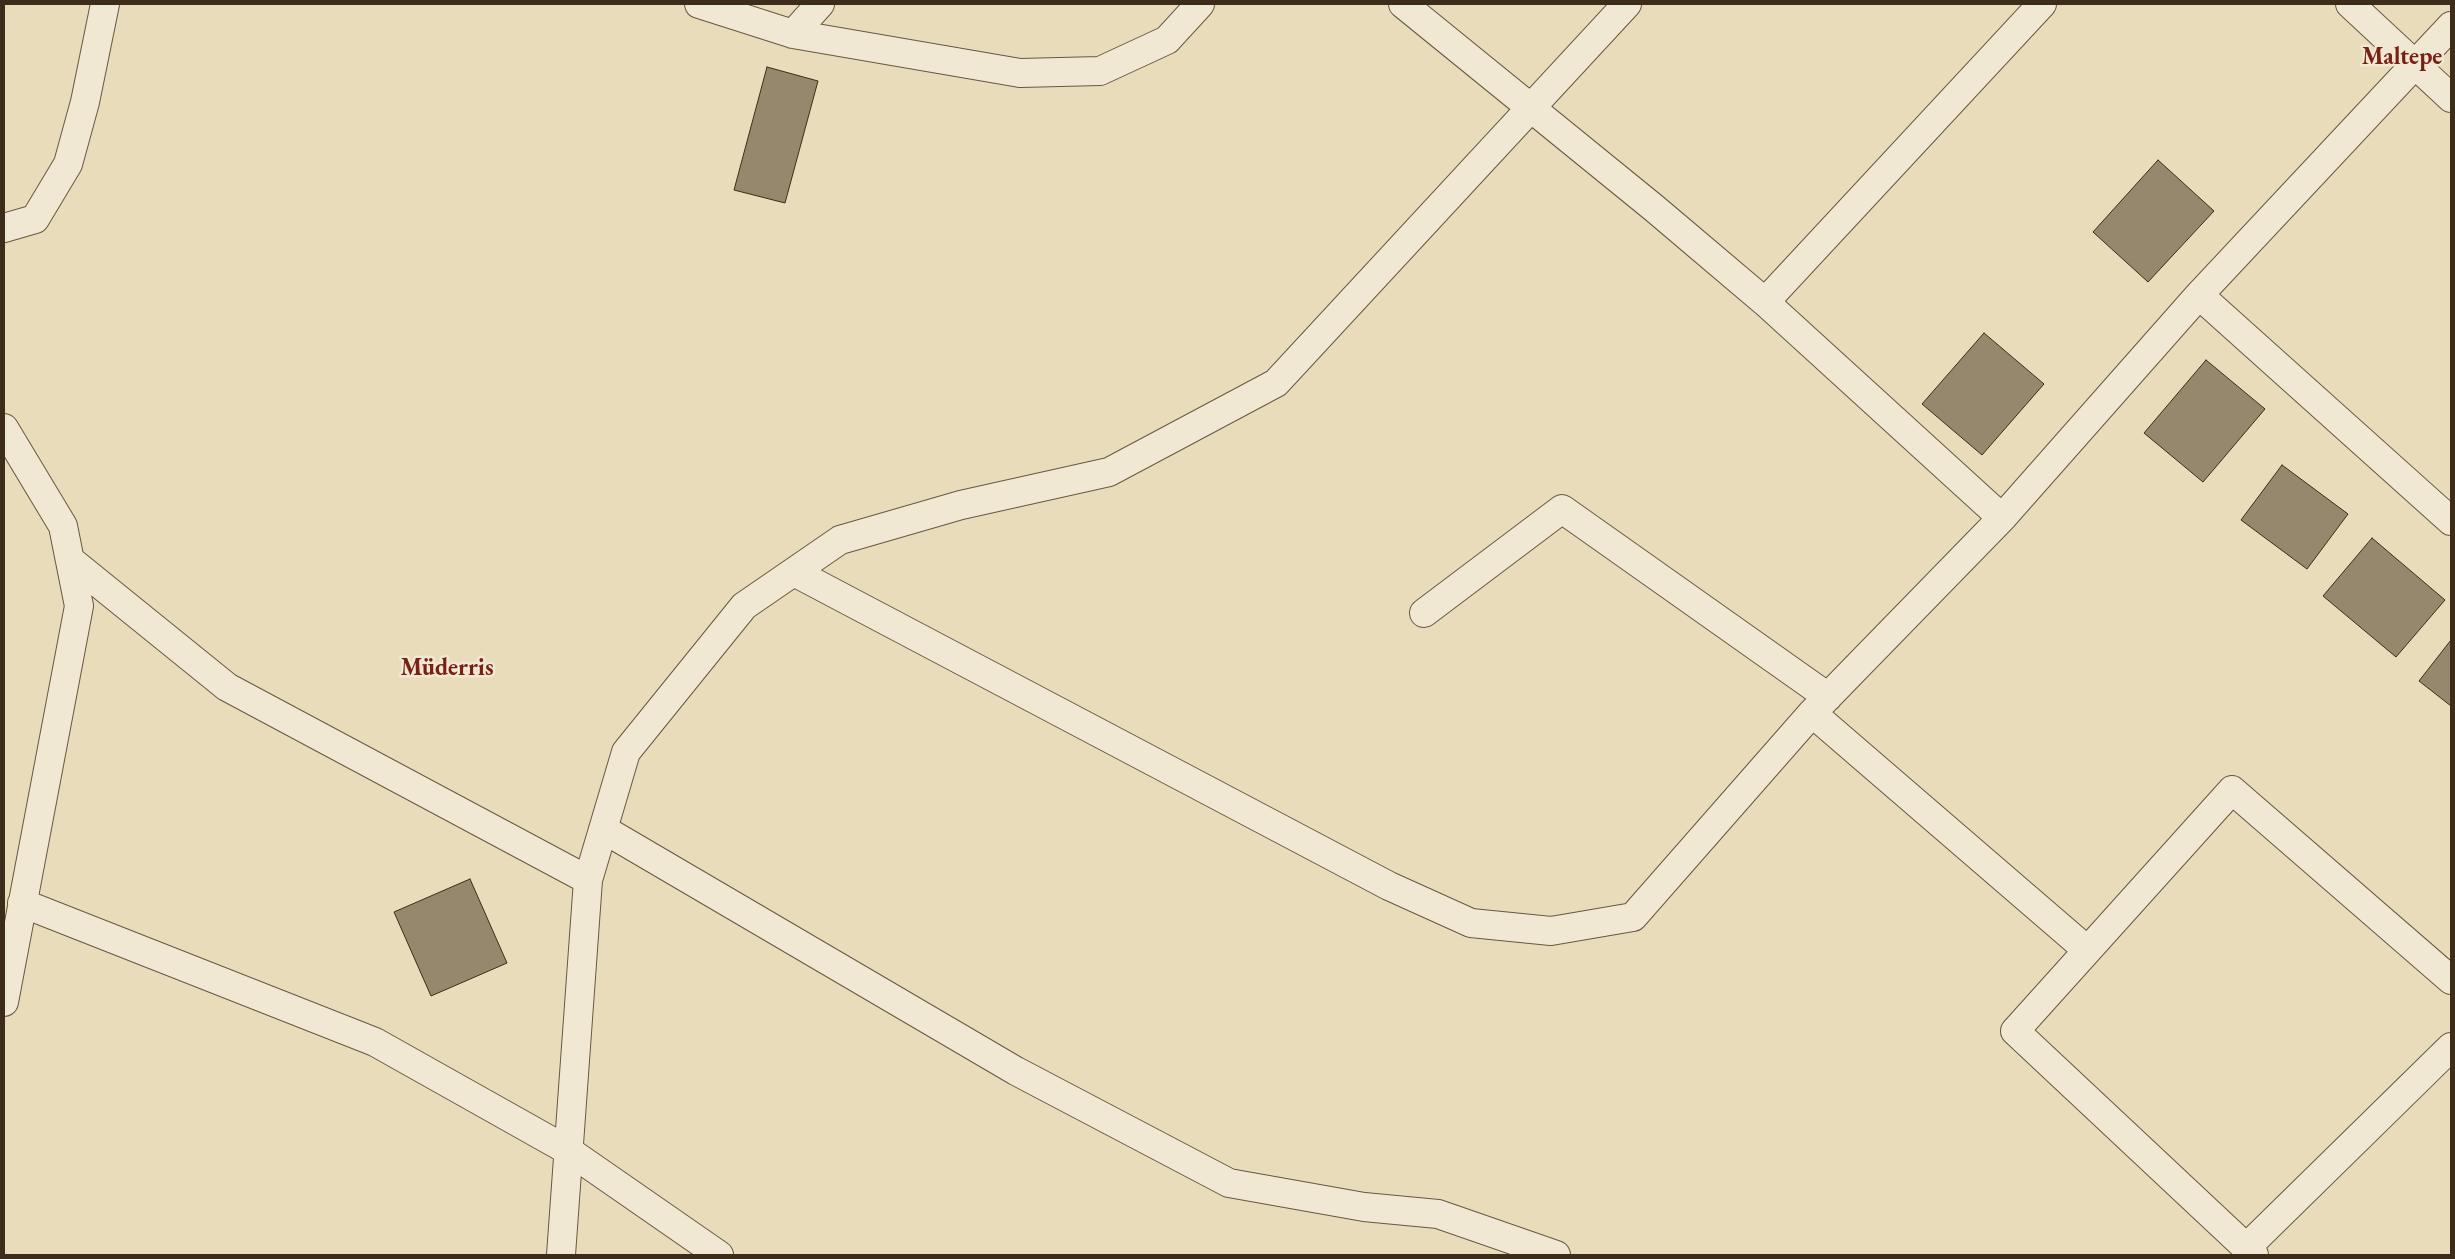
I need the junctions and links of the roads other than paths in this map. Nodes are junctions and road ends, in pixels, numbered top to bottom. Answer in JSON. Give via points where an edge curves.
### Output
{"nodes":[{"id":1,"x":105,"y":4,"type":"edge"},
{"id":2,"x":700,"y":4,"type":"edge"},
{"id":3,"x":820,"y":4,"type":"edge"},
{"id":4,"x":1200,"y":4,"type":"edge"},
{"id":5,"x":1403,"y":4,"type":"edge"},
{"id":6,"x":1627,"y":4,"type":"edge"},
{"id":7,"x":2042,"y":4,"type":"edge"},
{"id":8,"x":2350,"y":4,"type":"edge"},
{"id":9,"x":2451,"y":26,"type":"edge"},
{"id":10,"x":792,"y":34,"type":"junction"},
{"id":11,"x":2416,"y":65,"type":"junction"},
{"id":12,"x":2451,"y":98,"type":"edge"},
{"id":13,"x":1531,"y":108,"type":"junction"},
{"id":14,"x":4,"y":228,"type":"edge"},
{"id":15,"x":2199,"y":295,"type":"junction"},
{"id":16,"x":1765,"y":302,"type":"junction"},
{"id":17,"x":4,"y":428,"type":"edge"},
{"id":18,"x":2002,"y":518,"type":"junction"},
{"id":19,"x":2451,"y":521,"type":"edge"},
{"id":20,"x":70,"y":560,"type":"junction"},
{"id":21,"x":794,"y":572,"type":"junction"},
{"id":22,"x":1424,"y":613,"type":"dead end"},
{"id":23,"x":1820,"y":705,"type":"junction"},
{"id":24,"x":603,"y":829,"type":"junction"},
{"id":25,"x":588,"y":880,"type":"junction"},
{"id":26,"x":22,"y":903,"type":"junction"},
{"id":27,"x":2087,"y":950,"type":"junction"},
{"id":28,"x":8,"y":953,"type":"edge"},
{"id":29,"x":2451,"y":980,"type":"edge"},
{"id":30,"x":4,"y":1002,"type":"edge"},
{"id":31,"x":2451,"y":1047,"type":"edge"},
{"id":32,"x":569,"y":1151,"type":"junction"},
{"id":33,"x":2250,"y":1252,"type":"edge"},
{"id":34,"x":561,"y":1255,"type":"edge"},
{"id":35,"x":719,"y":1255,"type":"edge"},
{"id":36,"x":1556,"y":1255,"type":"edge"}],
"edges":[{"from":1,"to":14,"type":"street","via":[[85,102],[68,164],[35,219]]},
{"from":2,"to":10,"type":"street"},
{"from":3,"to":10,"type":"street"},
{"from":4,"to":10,"type":"street","via":[[1167,40],[1100,71],[1020,73]]},
{"from":5,"to":13,"type":"street"},
{"from":6,"to":13,"type":"street"},
{"from":7,"to":16,"type":"street"},
{"from":8,"to":11,"type":"street"},
{"from":9,"to":11,"type":"street"},
{"from":11,"to":12,"type":"street"},
{"from":11,"to":15,"type":"street"},
{"from":13,"to":16,"type":"street"},
{"from":13,"to":21,"type":"street","via":[[1276,383],[1109,472],[961,505],[840,540]]},
{"from":15,"to":18,"type":"street"},
{"from":15,"to":19,"type":"street"},
{"from":16,"to":18,"type":"street"},
{"from":17,"to":20,"type":"street","via":[[63,526]]},
{"from":18,"to":23,"type":"street"},
{"from":20,"to":25,"type":"street","via":[[227,687]]},
{"from":20,"to":26,"type":"street","via":[[79,606]]},
{"from":21,"to":23,"type":"street","via":[[1390,886],[1471,923],[1551,931],[1633,917]]},
{"from":21,"to":24,"type":"street","via":[[744,606],[626,752]]},
{"from":22,"to":23,"type":"street","via":[[1562,509]]},
{"from":23,"to":27,"type":"street"},
{"from":24,"to":25,"type":"street"},
{"from":24,"to":36,"type":"street","via":[[1016,1071],[1229,1183],[1364,1206],[1438,1214]]},
{"from":25,"to":32,"type":"street"},
{"from":26,"to":28,"type":"street"},
{"from":26,"to":32,"type":"street","via":[[375,1042]]},
{"from":27,"to":29,"type":"street","via":[[2232,790]]},
{"from":27,"to":33,"type":"street","via":[[2015,1031]]},
{"from":28,"to":30,"type":"street"},
{"from":31,"to":33,"type":"street"},
{"from":32,"to":34,"type":"street"},
{"from":32,"to":35,"type":"street"}]}
